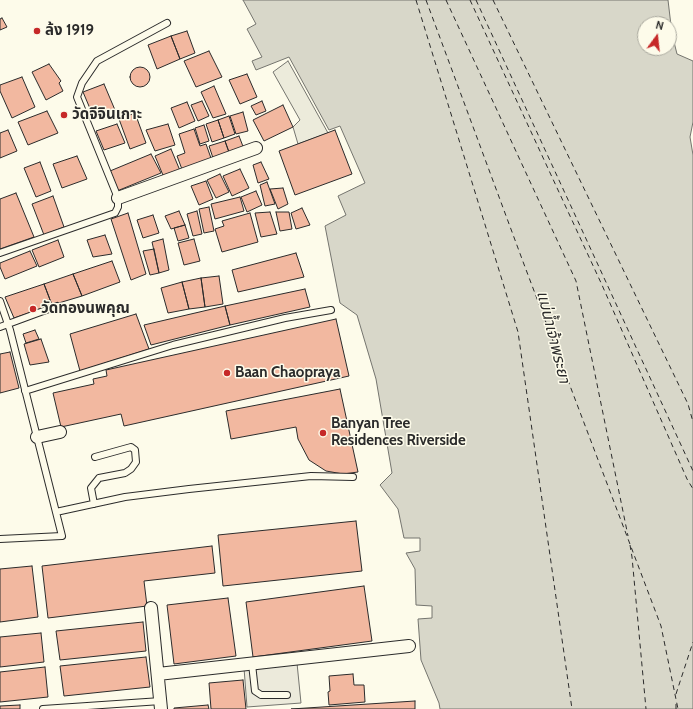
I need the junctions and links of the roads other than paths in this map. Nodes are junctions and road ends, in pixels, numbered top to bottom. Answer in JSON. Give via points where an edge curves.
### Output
{"nodes":[{"id":1,"x":167,"y":23,"type":"dead end"},
{"id":2,"x":256,"y":148,"type":"dead end"},
{"id":3,"x":118,"y":198,"type":"junction"},
{"id":4,"x":0,"y":253,"type":"edge"},
{"id":5,"x":0,"y":301,"type":"edge"},
{"id":6,"x":57,"y":306,"type":"dead end"},
{"id":7,"x":331,"y":310,"type":"dead end"},
{"id":8,"x":7,"y":324,"type":"junction"},
{"id":9,"x":0,"y":327,"type":"edge"},
{"id":10,"x":26,"y":391,"type":"junction"},
{"id":11,"x":60,"y":432,"type":"dead end"},
{"id":12,"x":37,"y":437,"type":"junction"},
{"id":13,"x":96,"y":457,"type":"dead end"},
{"id":14,"x":354,"y":477,"type":"dead end"},
{"id":15,"x":94,"y":504,"type":"junction"},
{"id":16,"x":56,"y":512,"type":"junction"},
{"id":17,"x":0,"y":539,"type":"edge"},
{"id":18,"x":152,"y":608,"type":"dead end"},
{"id":19,"x":410,"y":646,"type":"dead end"},
{"id":20,"x":252,"y":664,"type":"junction"},
{"id":21,"x":158,"y":674,"type":"junction"},
{"id":22,"x":287,"y":695,"type":"dead end"},
{"id":23,"x":161,"y":705,"type":"edge"},
{"id":24,"x":43,"y":709,"type":"edge"}],
"edges":[{"from":1,"to":3,"type":"lane","via":[[97,61],[82,84],[78,97]]},
{"from":2,"to":3,"type":"street"},
{"from":3,"to":4,"type":"lane","via":[[115,213]]},
{"from":5,"to":8,"type":"lane"},
{"from":6,"to":8,"type":"lane"},
{"from":7,"to":10,"type":"lane","via":[[285,318],[173,345]]},
{"from":8,"to":9,"type":"lane"},
{"from":8,"to":10,"type":"lane"},
{"from":10,"to":12,"type":"lane"},
{"from":11,"to":12,"type":"street"},
{"from":12,"to":16,"type":"lane"},
{"from":13,"to":15,"type":"lane","via":[[131,447],[135,450],[136,462],[125,473],[99,478],[91,488]]},
{"from":14,"to":15,"type":"lane","via":[[311,476],[125,497]]},
{"from":15,"to":16,"type":"lane"},
{"from":16,"to":17,"type":"lane","via":[[62,536]]},
{"from":18,"to":21,"type":"street"},
{"from":19,"to":20,"type":"street"},
{"from":20,"to":21,"type":"street"},
{"from":20,"to":22,"type":"lane","via":[[255,691],[261,695]]},
{"from":21,"to":23,"type":"street"},
{"from":23,"to":24,"type":"lane"}]}
